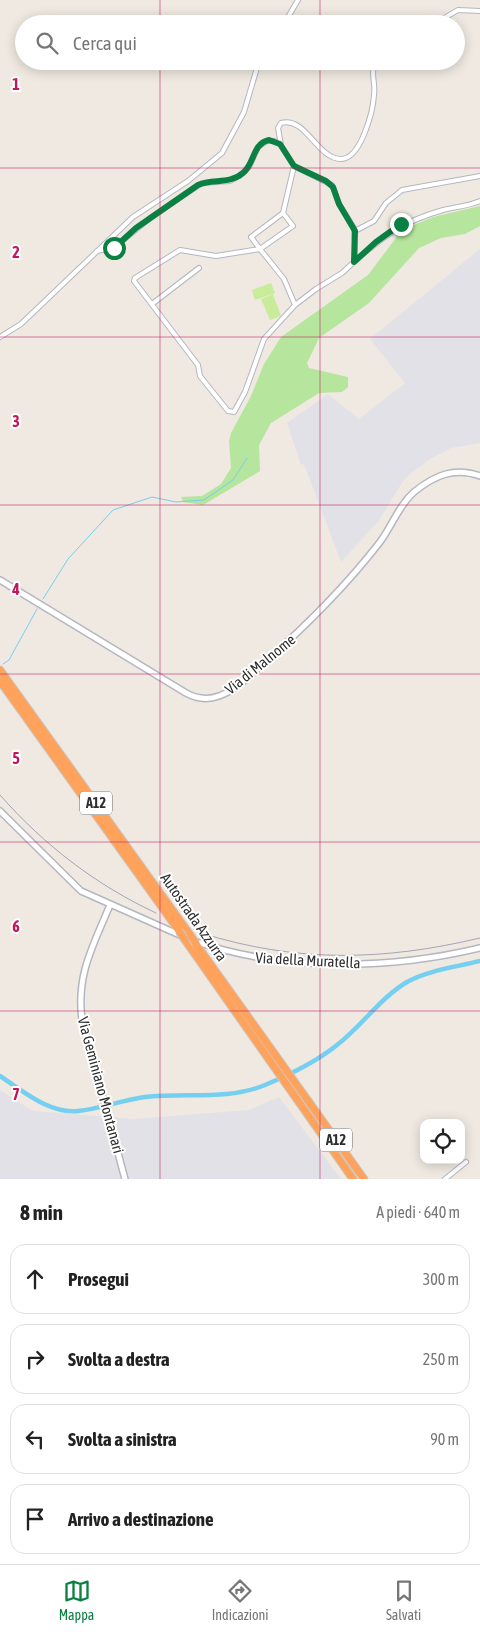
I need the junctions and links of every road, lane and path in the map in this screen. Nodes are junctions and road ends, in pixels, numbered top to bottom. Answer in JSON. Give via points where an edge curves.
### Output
{"nodes":[{"id":1,"x":298,"y":0,"type":"edge"},
{"id":2,"x":480,"y":11,"type":"edge"},
{"id":3,"x":289,"y":15,"type":"edge"},
{"id":4,"x":449,"y":15,"type":"edge"},
{"id":5,"x":256,"y":70,"type":"edge"},
{"id":6,"x":373,"y":70,"type":"edge"},
{"id":7,"x":281,"y":145,"type":"junction"},
{"id":8,"x":294,"y":166,"type":"junction"},
{"id":9,"x":480,"y":176,"type":"edge"},
{"id":10,"x":480,"y":201,"type":"edge"},
{"id":11,"x":284,"y":213,"type":"junction"},
{"id":12,"x":355,"y":231,"type":"junction"},
{"id":13,"x":260,"y":249,"type":"junction"},
{"id":14,"x":97,"y":251,"type":"junction"},
{"id":15,"x":354,"y":262,"type":"junction"},
{"id":16,"x":199,"y":268,"type":"dead end"},
{"id":17,"x":152,"y":304,"type":"junction"},
{"id":18,"x":295,"y":305,"type":"junction"},
{"id":19,"x":0,"y":337,"type":"edge"},
{"id":20,"x":480,"y":476,"type":"edge"},
{"id":21,"x":0,"y":580,"type":"edge"},
{"id":22,"x":0,"y":670,"type":"edge"},
{"id":23,"x":0,"y":681,"type":"edge"},
{"id":24,"x":0,"y":811,"type":"edge"},
{"id":25,"x":110,"y":905,"type":"junction"},
{"id":26,"x":188,"y":938,"type":"junction"},
{"id":27,"x":480,"y":948,"type":"edge"},
{"id":28,"x":280,"y":1067,"type":"junction"},
{"id":29,"x":292,"y":1083,"type":"junction"},
{"id":30,"x":466,"y":1162,"type":"dead end"},
{"id":31,"x":125,"y":1179,"type":"edge"},
{"id":32,"x":353,"y":1179,"type":"edge"},
{"id":33,"x":364,"y":1179,"type":"edge"},
{"id":34,"x":446,"y":1179,"type":"edge"}],
"edges":[{"from":1,"to":3,"type":"street"},
{"from":2,"to":4,"type":"street","via":[[458,10]]},
{"from":5,"to":14,"type":"street","via":[[244,112],[222,153],[174,191],[133,217]]},
{"from":6,"to":7,"type":"street","via":[[374,94],[366,130],[353,154],[344,159],[330,156],[302,130],[287,122],[278,128]]},
{"from":7,"to":8,"type":"street"},
{"from":7,"to":14,"type":"street","via":[[273,140],[263,142],[248,169],[239,176],[230,181],[198,185],[136,228],[116,246]]},
{"from":8,"to":11,"type":"street"},
{"from":8,"to":12,"type":"street","via":[[332,185]]},
{"from":9,"to":12,"type":"street","via":[[401,190],[386,202],[372,223]]},
{"from":10,"to":15,"type":"street","via":[[401,224]]},
{"from":11,"to":13,"type":"street","via":[[292,226]]},
{"from":11,"to":13,"type":"street","via":[[251,237]]},
{"from":12,"to":15,"type":"street"},
{"from":13,"to":17,"type":"street","via":[[216,256],[177,251],[134,279],[135,285]]},
{"from":13,"to":18,"type":"street","via":[[284,279]]},
{"from":14,"to":19,"type":"street","via":[[21,324]]},
{"from":15,"to":18,"type":"street","via":[[335,279]]},
{"from":16,"to":17,"type":"street"},
{"from":17,"to":18,"type":"street","via":[[198,365],[200,376],[230,412],[236,410],[244,395],[263,341]]},
{"from":20,"to":21,"type":"street","name":"Via di Malnome","via":[[463,471],[449,472],[416,491],[406,500],[380,542],[339,591],[249,676],[218,696],[200,698],[186,694]]},
{"from":22,"to":26,"type":"highway","name":"Autostrada Azzurra","number":"A12"},
{"from":23,"to":26,"type":"highway","name":"Autostrada Azzurra","number":"A12","bridge":true,"via":[[179,931]]},
{"from":24,"to":25,"type":"street","name":"Via della Muratella","via":[[81,890]]},
{"from":25,"to":27,"type":"street","name":"Via della Muratella","via":[[206,945],[274,960],[324,963],[394,961],[439,957]]},
{"from":25,"to":31,"type":"street","name":"Via Geminiano Montanari","via":[[84,971],[80,998],[82,1020]]},
{"from":26,"to":28,"type":"highway","name":"Autostrada Azzurra","number":"A12"},
{"from":26,"to":28,"type":"highway","name":"Autostrada Azzurra","number":"A12","bridge":true,"via":[[196,944]]},
{"from":28,"to":29,"type":"highway","name":"Autostrada Azzurra","number":"A12"},
{"from":29,"to":32,"type":"highway","name":"Autostrada Azzurra","number":"A12"},
{"from":29,"to":33,"type":"highway","name":"Autostrada Azzurra","number":"A12"},
{"from":30,"to":34,"type":"street"}]}
